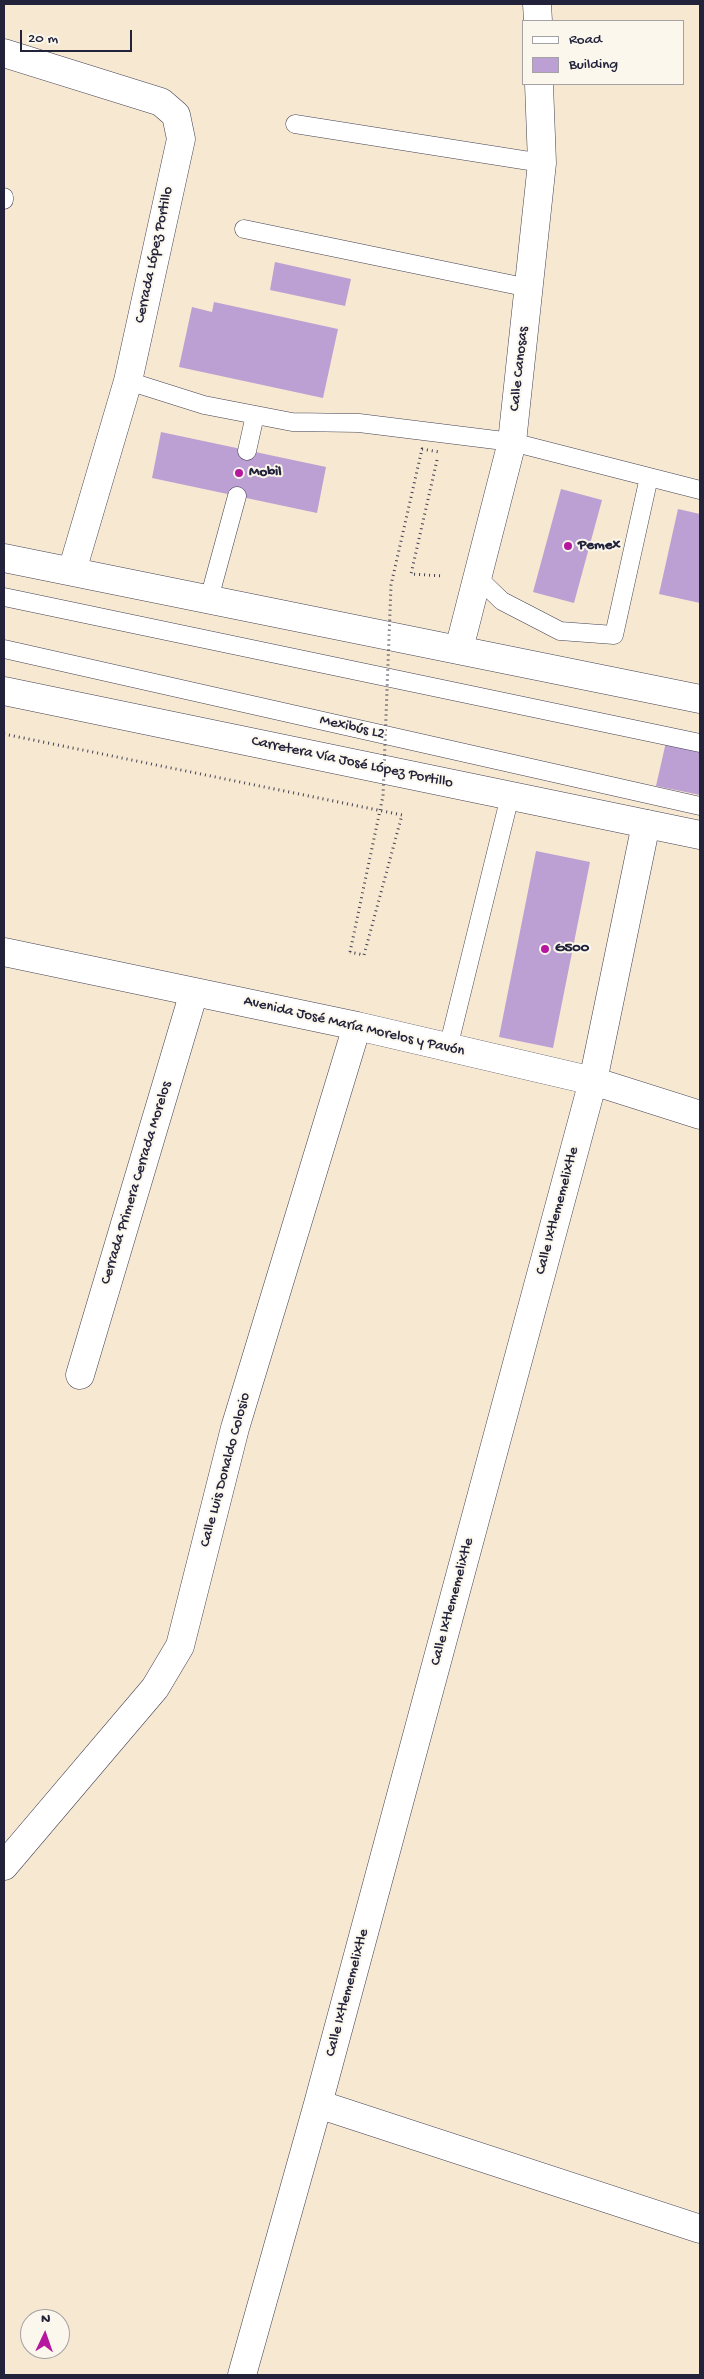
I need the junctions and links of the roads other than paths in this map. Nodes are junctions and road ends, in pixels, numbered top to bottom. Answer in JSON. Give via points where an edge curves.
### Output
{"nodes":[{"id":1,"x":537,"y":4,"type":"edge"},
{"id":2,"x":538,"y":20,"type":"edge"},
{"id":3,"x":4,"y":53,"type":"edge"},
{"id":4,"x":540,"y":85,"type":"edge"},
{"id":5,"x":296,"y":124,"type":"dead end"},
{"id":6,"x":542,"y":163,"type":"junction"},
{"id":7,"x":244,"y":229,"type":"dead end"},
{"id":8,"x":528,"y":288,"type":"junction"},
{"id":9,"x":128,"y":381,"type":"junction"},
{"id":10,"x":255,"y":416,"type":"junction"},
{"id":11,"x":512,"y":442,"type":"junction"},
{"id":12,"x":247,"y":451,"type":"dead end"},
{"id":13,"x":649,"y":478,"type":"junction"},
{"id":14,"x":700,"y":490,"type":"edge"},
{"id":15,"x":237,"y":496,"type":"dead end"},
{"id":16,"x":4,"y":558,"type":"edge"},
{"id":17,"x":72,"y":571,"type":"junction"},
{"id":18,"x":477,"y":578,"type":"junction"},
{"id":19,"x":4,"y":597,"type":"edge"},
{"id":20,"x":209,"y":599,"type":"junction"},
{"id":21,"x":459,"y":648,"type":"junction"},
{"id":22,"x":4,"y":649,"type":"edge"},
{"id":23,"x":4,"y":691,"type":"edge"},
{"id":24,"x":700,"y":699,"type":"edge"},
{"id":25,"x":700,"y":743,"type":"edge"},
{"id":26,"x":510,"y":796,"type":"junction"},
{"id":27,"x":700,"y":806,"type":"edge"},
{"id":28,"x":646,"y":824,"type":"junction"},
{"id":29,"x":700,"y":836,"type":"edge"},
{"id":30,"x":4,"y":952,"type":"edge"},
{"id":31,"x":194,"y":992,"type":"junction"},
{"id":32,"x":358,"y":1026,"type":"junction"},
{"id":33,"x":448,"y":1048,"type":"junction"},
{"id":34,"x":593,"y":1081,"type":"junction"},
{"id":35,"x":700,"y":1115,"type":"edge"},
{"id":36,"x":80,"y":1375,"type":"dead end"},
{"id":37,"x":4,"y":1866,"type":"edge"},
{"id":38,"x":318,"y":2104,"type":"junction"},
{"id":39,"x":700,"y":2229,"type":"edge"},
{"id":40,"x":242,"y":2375,"type":"edge"}],
"edges":[{"from":1,"to":2,"type":"street"},
{"from":3,"to":9,"type":"street","name":"Cerrada López Portillo","via":[[161,102],[176,115],[181,139]]},
{"from":4,"to":6,"type":"street","name":"Calle Canosas"},
{"from":5,"to":6,"type":"lane"},
{"from":6,"to":8,"type":"street","name":"Calle Canosas"},
{"from":7,"to":8,"type":"lane"},
{"from":8,"to":11,"type":"street","name":"Calle Canosas"},
{"from":9,"to":10,"type":"lane","via":[[204,405]]},
{"from":9,"to":17,"type":"street","name":"Cerrada López Portillo"},
{"from":10,"to":11,"type":"lane","via":[[292,422],[415,428]]},
{"from":10,"to":12,"type":"lane"},
{"from":11,"to":13,"type":"lane"},
{"from":11,"to":18,"type":"street","name":"Calle Canosas"},
{"from":13,"to":14,"type":"lane"},
{"from":13,"to":18,"type":"lane","via":[[614,635],[560,631],[502,601]]},
{"from":15,"to":20,"type":"lane"},
{"from":16,"to":17,"type":"street"},
{"from":17,"to":20,"type":"street"},
{"from":18,"to":21,"type":"street","name":"Calle Canosas"},
{"from":19,"to":25,"type":"lane"},
{"from":20,"to":21,"type":"street"},
{"from":21,"to":24,"type":"street"},
{"from":22,"to":27,"type":"lane","name":"Mexibús L2"},
{"from":23,"to":26,"type":"street","name":"Carretera Vía José López Portillo"},
{"from":26,"to":28,"type":"street","name":"Carretera Vía José López Portillo"},
{"from":26,"to":33,"type":"lane"},
{"from":28,"to":29,"type":"street","name":"Carretera Vía José López Portillo"},
{"from":28,"to":34,"type":"street","name":"Calle Ixtlememelixtle"},
{"from":30,"to":31,"type":"street","name":"Avenida José María Morelos y Pavón"},
{"from":31,"to":32,"type":"street","name":"Avenida José María Morelos y Pavón"},
{"from":31,"to":36,"type":"street","name":"Cerrada Primera Cerrada Morelos"},
{"from":32,"to":33,"type":"street","name":"Avenida José María Morelos y Pavón"},
{"from":32,"to":37,"type":"street","name":"Calle Luis Donaldo Colosio","via":[[235,1428],[180,1646],[155,1688]]},
{"from":33,"to":34,"type":"street","name":"Avenida José María Morelos y Pavón"},
{"from":34,"to":35,"type":"street","name":"Avenida José María Morelos y Pavón"},
{"from":34,"to":38,"type":"street","name":"Calle Ixtlememelixtle"},
{"from":38,"to":39,"type":"street"},
{"from":38,"to":40,"type":"street","name":"Calle Ixtlememelixtle"}]}
